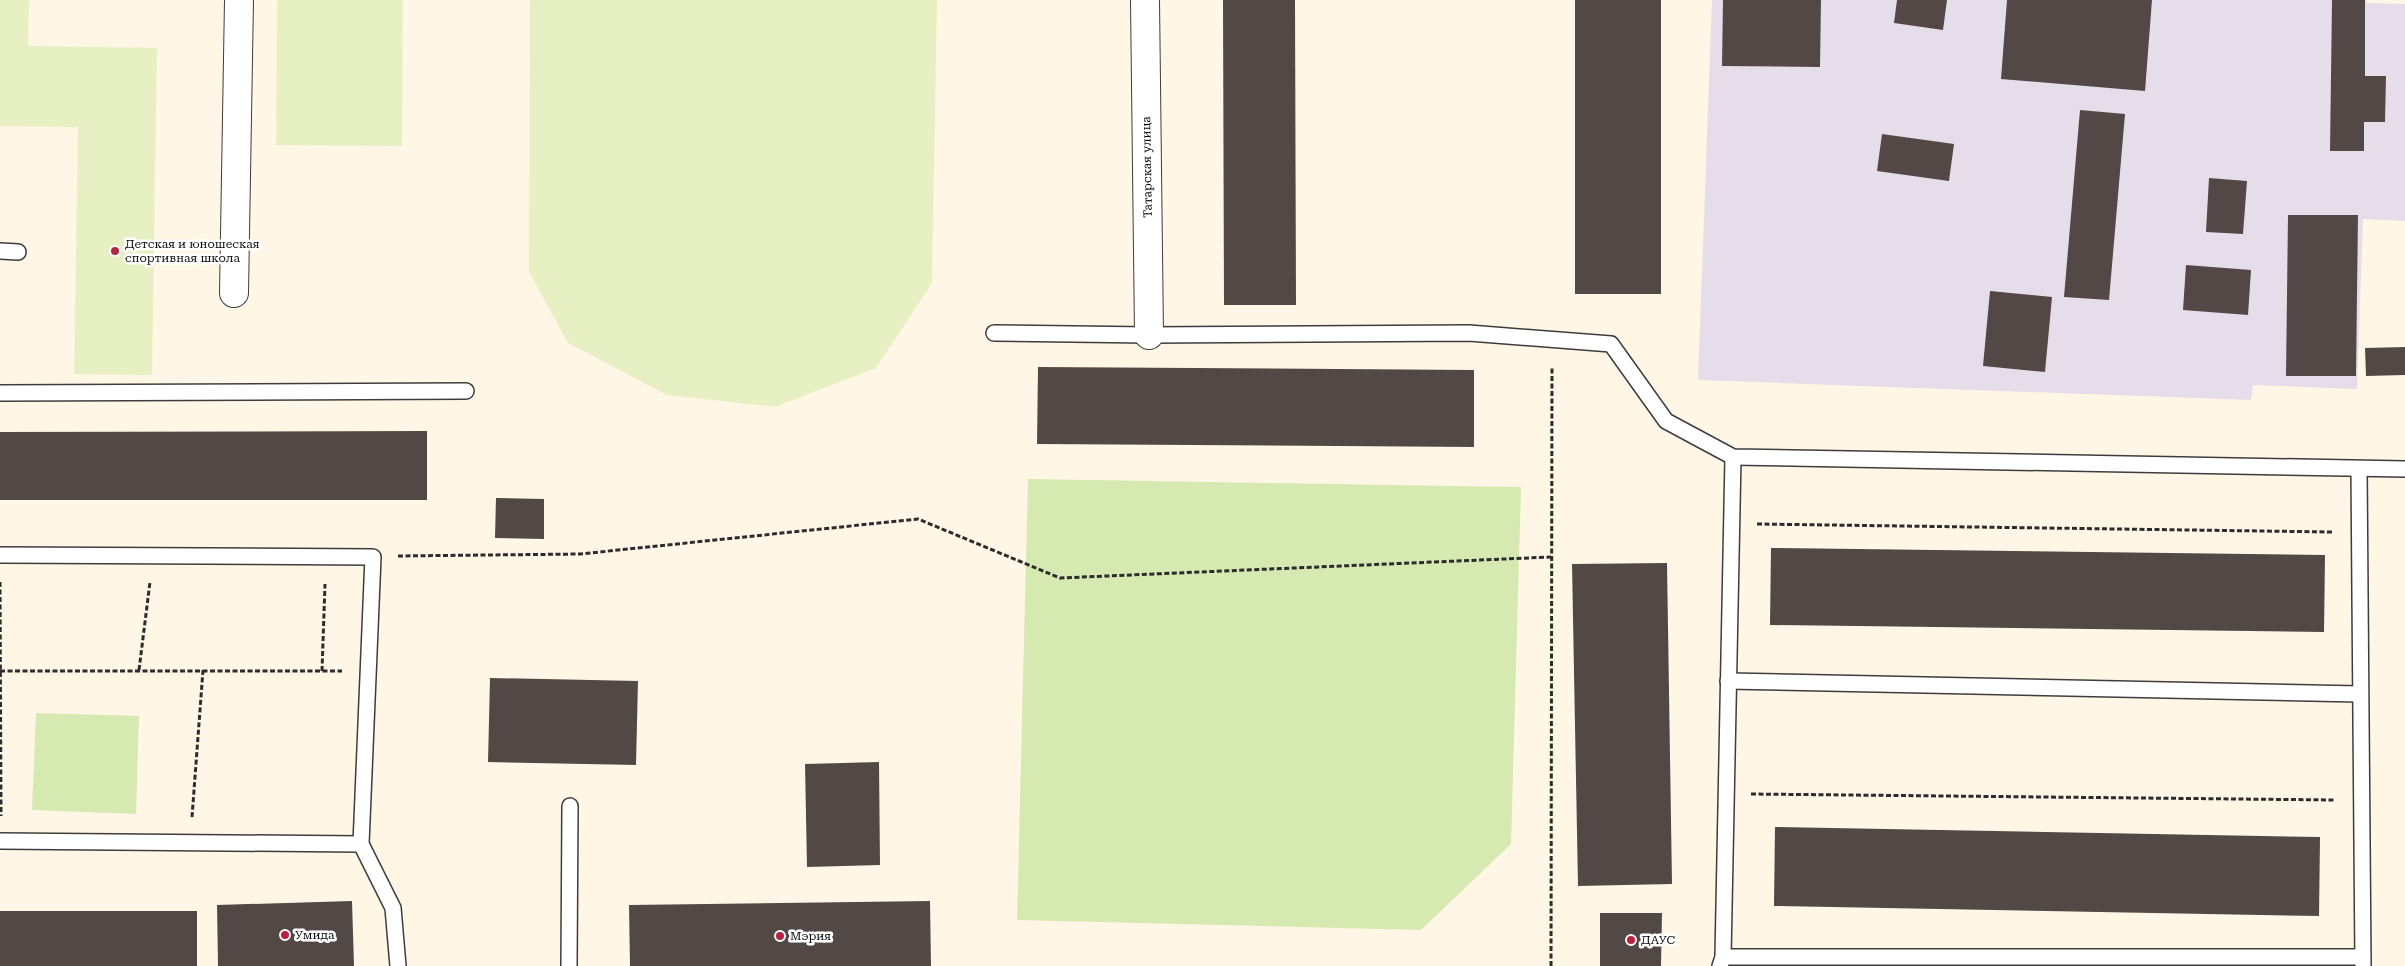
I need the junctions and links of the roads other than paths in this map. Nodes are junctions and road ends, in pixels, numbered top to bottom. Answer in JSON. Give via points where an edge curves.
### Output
{"nodes":[{"id":1,"x":239,"y":0,"type":"edge"},
{"id":2,"x":1145,"y":0,"type":"edge"},
{"id":3,"x":0,"y":251,"type":"edge"},
{"id":4,"x":18,"y":252,"type":"dead end"},
{"id":5,"x":234,"y":293,"type":"dead end"},
{"id":6,"x":994,"y":333,"type":"dead end"},
{"id":7,"x":1149,"y":335,"type":"junction"},
{"id":8,"x":466,"y":391,"type":"dead end"},
{"id":9,"x":0,"y":393,"type":"edge"},
{"id":10,"x":1732,"y":457,"type":"junction"},
{"id":11,"x":2359,"y":468,"type":"junction"},
{"id":12,"x":2405,"y":469,"type":"edge"},
{"id":13,"x":0,"y":555,"type":"edge"},
{"id":14,"x":1728,"y":681,"type":"junction"},
{"id":15,"x":2360,"y":694,"type":"junction"},
{"id":16,"x":570,"y":806,"type":"dead end"},
{"id":17,"x":0,"y":841,"type":"edge"},
{"id":18,"x":361,"y":844,"type":"junction"},
{"id":19,"x":1721,"y":962,"type":"edge"},
{"id":20,"x":2362,"y":962,"type":"edge"},
{"id":21,"x":398,"y":966,"type":"edge"},
{"id":22,"x":569,"y":966,"type":"edge"}],
"edges":[{"from":1,"to":5,"type":"street"},
{"from":2,"to":7,"type":"street","name":"Татарская улица"},
{"from":3,"to":4,"type":"lane"},
{"from":6,"to":7,"type":"lane"},
{"from":7,"to":10,"type":"lane","via":[[1470,333],[1611,344],[1666,421]]},
{"from":8,"to":9,"type":"lane"},
{"from":10,"to":11,"type":"lane"},
{"from":10,"to":14,"type":"lane"},
{"from":11,"to":12,"type":"lane"},
{"from":11,"to":15,"type":"lane"},
{"from":13,"to":18,"type":"lane","via":[[373,557]]},
{"from":14,"to":15,"type":"lane"},
{"from":14,"to":19,"type":"lane"},
{"from":15,"to":20,"type":"lane"},
{"from":16,"to":22,"type":"lane"},
{"from":17,"to":18,"type":"lane"},
{"from":18,"to":21,"type":"lane","via":[[393,908]]},
{"from":19,"to":20,"type":"lane"}]}
